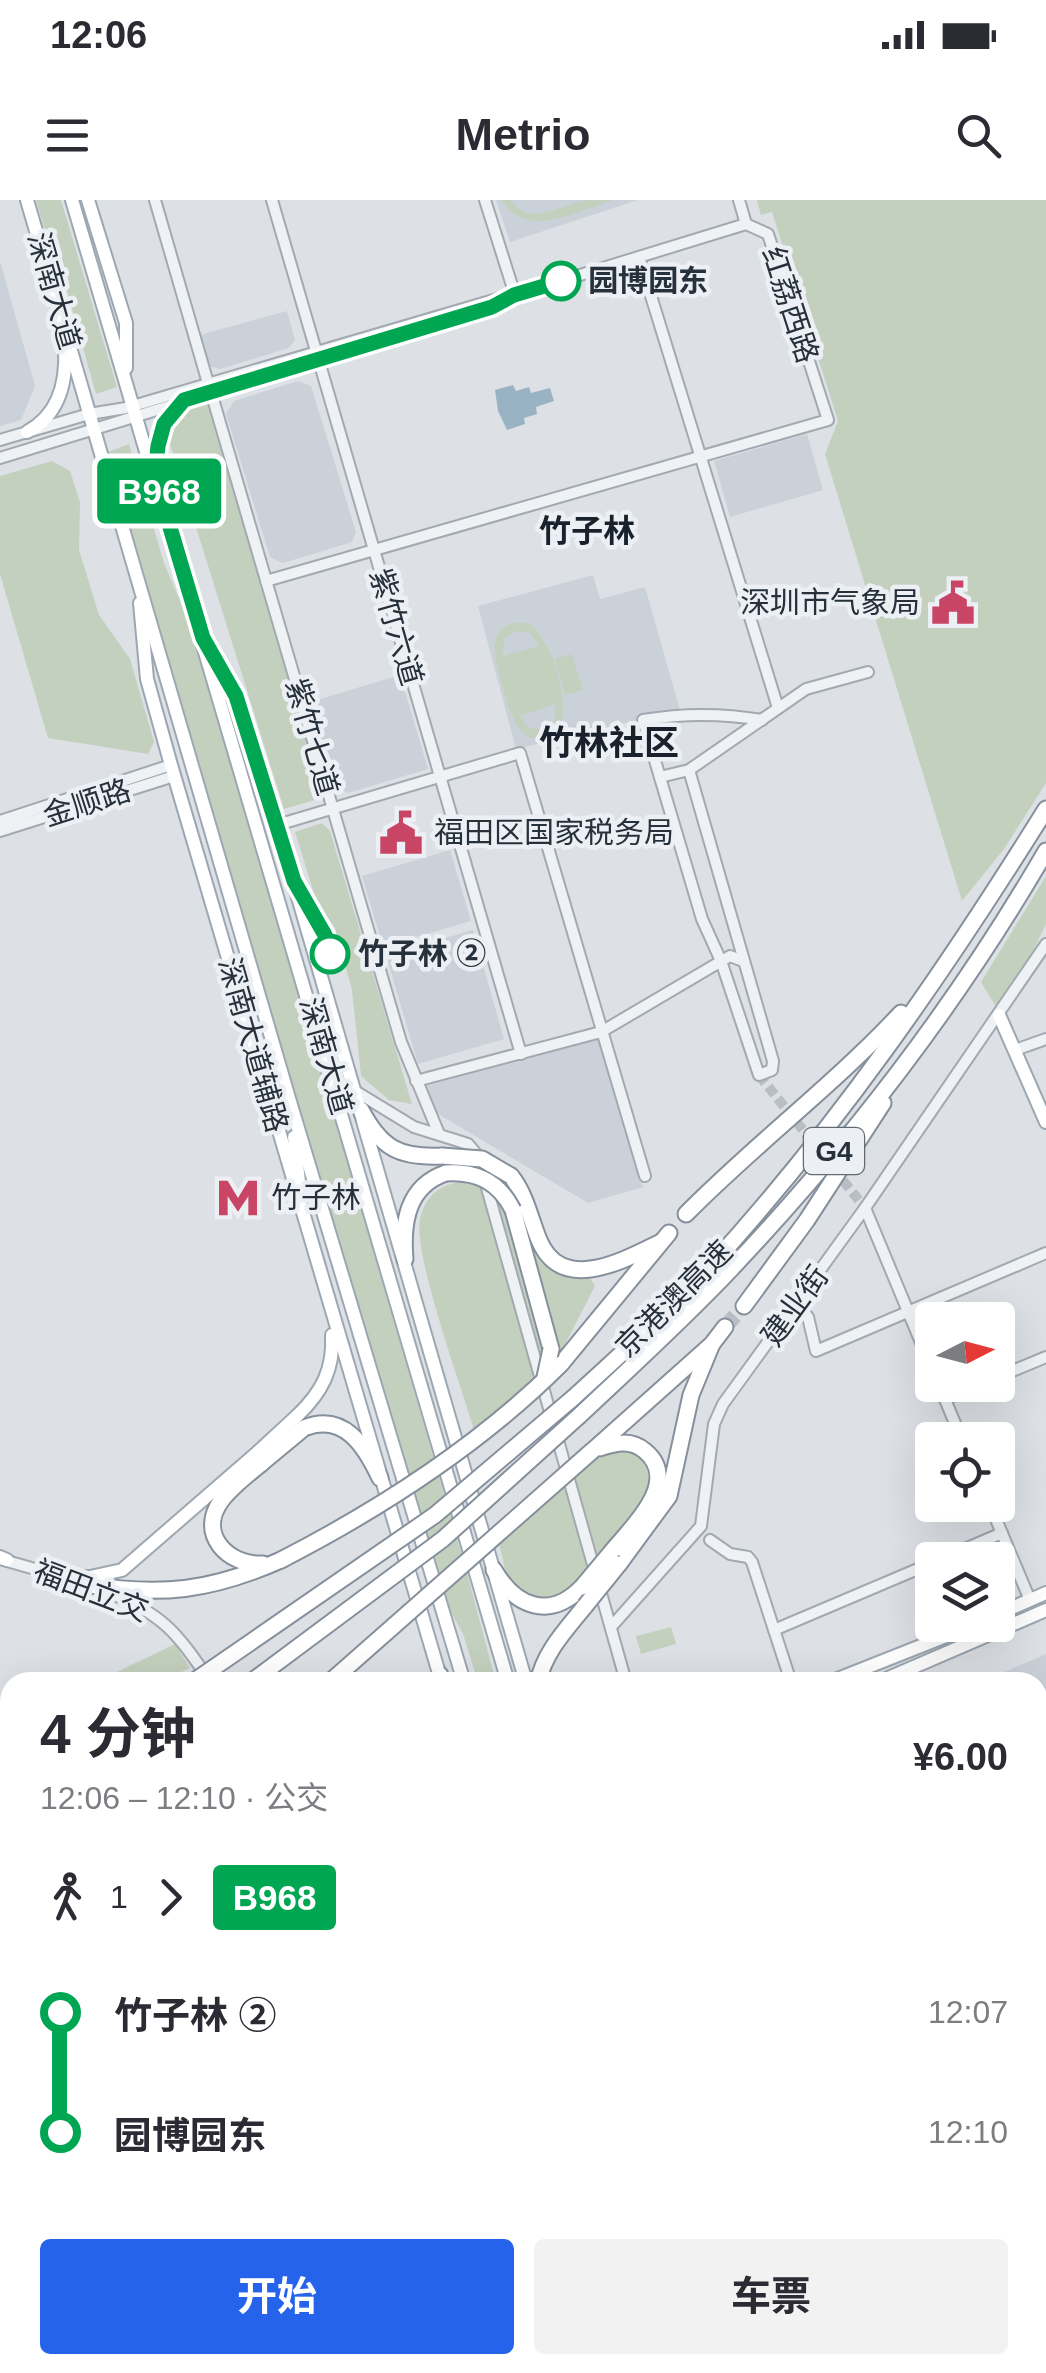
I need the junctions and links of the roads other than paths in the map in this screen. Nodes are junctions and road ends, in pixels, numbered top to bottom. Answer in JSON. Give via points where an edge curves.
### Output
{"nodes":[{"id":1,"x":28,"y":200,"type":"edge"},
{"id":2,"x":72,"y":200,"type":"edge"},
{"id":3,"x":88,"y":200,"type":"edge"},
{"id":4,"x":155,"y":200,"type":"edge"},
{"id":5,"x":272,"y":200,"type":"edge"},
{"id":6,"x":485,"y":200,"type":"edge"},
{"id":7,"x":739,"y":200,"type":"edge"},
{"id":8,"x":746,"y":224,"type":"junction"},
{"id":9,"x":639,"y":257,"type":"junction"},
{"id":10,"x":514,"y":295,"type":"junction"},
{"id":11,"x":59,"y":311,"type":"junction"},
{"id":12,"x":317,"y":355,"type":"junction"},
{"id":13,"x":126,"y":380,"type":"junction"},
{"id":14,"x":209,"y":387,"type":"junction"},
{"id":15,"x":184,"y":400,"type":"junction"},
{"id":16,"x":135,"y":410,"type":"junction"},
{"id":17,"x":89,"y":414,"type":"junction"},
{"id":18,"x":94,"y":429,"type":"junction"},
{"id":19,"x":27,"y":432,"type":"junction"},
{"id":20,"x":0,"y":440,"type":"edge"},
{"id":21,"x":0,"y":458,"type":"edge"},
{"id":22,"x":701,"y":458,"type":"junction"},
{"id":23,"x":155,"y":477,"type":"junction"},
{"id":24,"x":373,"y":548,"type":"junction"},
{"id":25,"x":138,"y":576,"type":"junction"},
{"id":26,"x":266,"y":580,"type":"junction"},
{"id":27,"x":203,"y":638,"type":"junction"},
{"id":28,"x":868,"y":672,"type":"dead end"},
{"id":29,"x":778,"y":708,"type":"junction"},
{"id":30,"x":762,"y":720,"type":"junction"},
{"id":31,"x":172,"y":770,"type":"junction"},
{"id":32,"x":689,"y":770,"type":"junction"},
{"id":33,"x":440,"y":777,"type":"junction"},
{"id":34,"x":660,"y":777,"type":"junction"},
{"id":35,"x":333,"y":808,"type":"junction"},
{"id":36,"x":1046,"y":809,"type":"edge"},
{"id":37,"x":0,"y":821,"type":"edge"},
{"id":38,"x":277,"y":824,"type":"junction"},
{"id":39,"x":0,"y":831,"type":"edge"},
{"id":40,"x":1046,"y":851,"type":"edge"},
{"id":41,"x":1046,"y":944,"type":"edge"},
{"id":42,"x":950,"y":957,"type":"junction"},
{"id":43,"x":722,"y":961,"type":"junction"},
{"id":44,"x":744,"y":962,"type":"junction"},
{"id":45,"x":945,"y":1010,"type":"junction"},
{"id":46,"x":999,"y":1014,"type":"junction"},
{"id":47,"x":601,"y":1032,"type":"junction"},
{"id":48,"x":1046,"y":1039,"type":"edge"},
{"id":49,"x":1015,"y":1050,"type":"junction"},
{"id":50,"x":520,"y":1054,"type":"junction"},
{"id":51,"x":416,"y":1082,"type":"junction"},
{"id":52,"x":355,"y":1091,"type":"junction"},
{"id":53,"x":288,"y":1095,"type":"junction"},
{"id":54,"x":361,"y":1110,"type":"junction"},
{"id":55,"x":1046,"y":1122,"type":"edge"},
{"id":56,"x":438,"y":1134,"type":"junction"},
{"id":57,"x":645,"y":1176,"type":"dead end"},
{"id":58,"x":371,"y":1208,"type":"junction"},
{"id":59,"x":864,"y":1208,"type":"junction"},
{"id":60,"x":686,"y":1214,"type":"dead end"},
{"id":61,"x":305,"y":1223,"type":"junction"},
{"id":62,"x":1046,"y":1253,"type":"edge"},
{"id":63,"x":405,"y":1259,"type":"junction"},
{"id":64,"x":797,"y":1304,"type":"junction"},
{"id":65,"x":744,"y":1306,"type":"tunnel mouth"},
{"id":66,"x":330,"y":1308,"type":"junction"},
{"id":67,"x":908,"y":1312,"type":"junction"},
{"id":68,"x":725,"y":1327,"type":"tunnel mouth"},
{"id":69,"x":915,"y":1329,"type":"edge"},
{"id":70,"x":712,"y":1344,"type":"junction"},
{"id":71,"x":1046,"y":1357,"type":"edge"},
{"id":72,"x":1015,"y":1370,"type":"edge"},
{"id":73,"x":537,"y":1388,"type":"junction"},
{"id":74,"x":301,"y":1422,"type":"junction"},
{"id":75,"x":592,"y":1452,"type":"junction"},
{"id":76,"x":260,"y":1457,"type":"junction"},
{"id":77,"x":380,"y":1478,"type":"junction"},
{"id":78,"x":997,"y":1522,"type":"edge"},
{"id":79,"x":1002,"y":1534,"type":"junction"},
{"id":80,"x":710,"y":1540,"type":"dead end"},
{"id":81,"x":982,"y":1542,"type":"edge"},
{"id":82,"x":616,"y":1557,"type":"junction"},
{"id":83,"x":2,"y":1559,"type":"edge"},
{"id":84,"x":281,"y":1560,"type":"junction"},
{"id":85,"x":494,"y":1570,"type":"junction"},
{"id":86,"x":915,"y":1570,"type":"edge"},
{"id":87,"x":64,"y":1577,"type":"junction"},
{"id":88,"x":85,"y":1584,"type":"junction"},
{"id":89,"x":1046,"y":1593,"type":"edge"},
{"id":90,"x":1030,"y":1600,"type":"junction"},
{"id":91,"x":1015,"y":1607,"type":"edge"},
{"id":92,"x":1046,"y":1610,"type":"edge"},
{"id":93,"x":610,"y":1627,"type":"junction"},
{"id":94,"x":774,"y":1630,"type":"junction"},
{"id":95,"x":931,"y":1642,"type":"edge"},
{"id":96,"x":204,"y":1672,"type":"edge"},
{"id":97,"x":207,"y":1672,"type":"edge"},
{"id":98,"x":264,"y":1672,"type":"edge"},
{"id":99,"x":341,"y":1672,"type":"edge"},
{"id":100,"x":440,"y":1672,"type":"edge"},
{"id":101,"x":463,"y":1672,"type":"edge"},
{"id":102,"x":505,"y":1672,"type":"edge"},
{"id":103,"x":523,"y":1672,"type":"edge"},
{"id":104,"x":541,"y":1672,"type":"edge"},
{"id":105,"x":623,"y":1672,"type":"edge"},
{"id":106,"x":788,"y":1672,"type":"edge"},
{"id":107,"x":855,"y":1672,"type":"edge"},
{"id":108,"x":901,"y":1672,"type":"edge"}],
"edges":[{"from":1,"to":11,"type":"main road","name":"深南大道"},
{"from":2,"to":13,"type":"main road","name":"深南大道"},
{"from":3,"to":13,"type":"main road","via":[[126,323]]},
{"from":4,"to":14,"type":"street","name":"紫竹七道"},
{"from":5,"to":12,"type":"street","name":"紫竹六道"},
{"from":6,"to":10,"type":"street"},
{"from":7,"to":8,"type":"street","name":"红荔西路"},
{"from":8,"to":9,"type":"street"},
{"from":8,"to":22,"type":"street","name":"红荔西路","via":[[768,234],[828,420]]},
{"from":9,"to":10,"type":"street"},
{"from":9,"to":22,"type":"street"},
{"from":10,"to":12,"type":"street","via":[[492,307]]},
{"from":11,"to":17,"type":"main road","name":"深南大道"},
{"from":11,"to":19,"type":"main road","via":[[66,356],[62,390],[47,418]]},
{"from":12,"to":14,"type":"street"},
{"from":12,"to":24,"type":"street","name":"紫竹六道"},
{"from":13,"to":16,"type":"main road","name":"深南大道"},
{"from":14,"to":15,"type":"street"},
{"from":14,"to":16,"type":"street"},
{"from":14,"to":26,"type":"street","name":"紫竹七道"},
{"from":15,"to":16,"type":"street"},
{"from":15,"to":23,"type":"main road","via":[[164,424]]},
{"from":16,"to":17,"type":"street"},
{"from":16,"to":18,"type":"street"},
{"from":16,"to":23,"type":"main road","name":"深南大道"},
{"from":17,"to":18,"type":"main road","name":"深南大道"},
{"from":17,"to":19,"type":"street"},
{"from":18,"to":21,"type":"street"},
{"from":18,"to":25,"type":"main road","name":"深南大道"},
{"from":19,"to":20,"type":"street"},
{"from":22,"to":24,"type":"street"},
{"from":22,"to":29,"type":"street"},
{"from":23,"to":27,"type":"main road","name":"深南大道"},
{"from":24,"to":26,"type":"street"},
{"from":24,"to":33,"type":"street","name":"紫竹六道"},
{"from":25,"to":31,"type":"main road","name":"深南大道辅路","via":[[145,668]]},
{"from":25,"to":53,"type":"main road","name":"深南大道"},
{"from":26,"to":35,"type":"street","name":"紫竹七道"},
{"from":27,"to":38,"type":"main road","via":[[236,696]]},
{"from":27,"to":58,"type":"main road","name":"深南大道"},
{"from":28,"to":29,"type":"street","via":[[806,689]]},
{"from":29,"to":30,"type":"street"},
{"from":30,"to":32,"type":"street"},
{"from":30,"to":34,"type":"street","via":[[722,713],[644,720]]},
{"from":31,"to":37,"type":"street","name":"金顺路"},
{"from":31,"to":39,"type":"street","name":"金顺路"},
{"from":31,"to":61,"type":"main road","name":"深南大道辅路"},
{"from":32,"to":34,"type":"street"},
{"from":32,"to":44,"type":"street"},
{"from":33,"to":35,"type":"street"},
{"from":33,"to":47,"type":"street","via":[[520,754]]},
{"from":33,"to":50,"type":"street","name":"紫竹六道"},
{"from":34,"to":43,"type":"street","via":[[702,919]]},
{"from":35,"to":38,"type":"street"},
{"from":35,"to":51,"type":"street","name":"紫竹七道"},
{"from":36,"to":42,"type":"highway","name":"京港澳高速","number":"G4"},
{"from":38,"to":52,"type":"main road"},
{"from":40,"to":45,"type":"highway","name":"京港澳高速","number":"G4"},
{"from":41,"to":46,"type":"street","name":"建业街"},
{"from":42,"to":60,"type":"highway","via":[[846,1069]]},
{"from":42,"to":97,"type":"highway","name":"京港澳高速","number":"G4","bridge":true,"via":[[862,1081],[702,1274],[573,1398],[435,1515]]},
{"from":43,"to":44,"type":"street","via":[[730,956]]},
{"from":43,"to":44,"type":"street","via":[[759,1076],[772,1070],[773,1060]]},
{"from":43,"to":47,"type":"street"},
{"from":45,"to":65,"type":"highway"},
{"from":45,"to":98,"type":"highway","name":"京港澳高速","number":"G4","bridge":true,"via":[[782,1214],[580,1416],[443,1538]]},
{"from":46,"to":49,"type":"main road"},
{"from":46,"to":59,"type":"street","name":"建业街"},
{"from":47,"to":50,"type":"street"},
{"from":47,"to":57,"type":"street"},
{"from":48,"to":49,"type":"street"},
{"from":49,"to":55,"type":"main road"},
{"from":50,"to":51,"type":"street"},
{"from":51,"to":56,"type":"street","name":"紫竹七道"},
{"from":52,"to":54,"type":"main road"},
{"from":52,"to":56,"type":"street"},
{"from":53,"to":61,"type":"main road"},
{"from":53,"to":101,"type":"main road","name":"深南大道"},
{"from":54,"to":63,"type":"main road"},
{"from":54,"to":73,"type":"highway","bridge":true,"via":[[391,1148],[414,1157],[482,1158],[511,1176],[544,1250],[564,1267],[606,1266],[665,1238]]},
{"from":56,"to":93,"type":"street","via":[[468,1144],[478,1156]]},
{"from":58,"to":63,"type":"main road"},
{"from":58,"to":102,"type":"main road","name":"深南大道"},
{"from":59,"to":64,"type":"street","name":"建业街"},
{"from":59,"to":67,"type":"street"},
{"from":61,"to":66,"type":"main road","name":"深南大道辅路"},
{"from":62,"to":67,"type":"street"},
{"from":63,"to":73,"type":"highway","bridge":true,"via":[[410,1204],[428,1181],[470,1174],[491,1182],[513,1210],[552,1349]]},
{"from":63,"to":85,"type":"main road"},
{"from":64,"to":67,"type":"street","via":[[808,1317],[816,1351]]},
{"from":64,"to":93,"type":"street","name":"建业街","via":[[716,1417],[701,1526]]},
{"from":66,"to":74,"type":"main road","via":[[329,1372]]},
{"from":66,"to":77,"type":"main road","name":"深南大道辅路"},
{"from":67,"to":69,"type":"street"},
{"from":68,"to":70,"type":"highway"},
{"from":70,"to":75,"type":"highway"},
{"from":70,"to":82,"type":"highway","via":[[690,1395],[668,1496]]},
{"from":71,"to":72,"type":"street"},
{"from":73,"to":84,"type":"highway","bridge":true,"via":[[430,1471]]},
{"from":74,"to":76,"type":"highway","bridge":true},
{"from":74,"to":77,"type":"highway","via":[[345,1430]]},
{"from":75,"to":82,"type":"highway","via":[[632,1444],[647,1452],[657,1470],[653,1497]]},
{"from":75,"to":99,"type":"highway","bridge":true},
{"from":76,"to":84,"type":"highway","via":[[222,1499],[214,1534],[221,1550],[240,1562]]},
{"from":76,"to":87,"type":"main road","via":[[132,1564],[114,1574]]},
{"from":77,"to":100,"type":"main road","name":"深南大道辅路"},
{"from":78,"to":79,"type":"street"},
{"from":79,"to":81,"type":"street"},
{"from":79,"to":90,"type":"street"},
{"from":80,"to":94,"type":"street","via":[[752,1562]]},
{"from":82,"to":85,"type":"highway","bridge":true,"via":[[559,1603],[532,1605],[512,1594]]},
{"from":82,"to":104,"type":"highway","bridge":true},
{"from":83,"to":87,"type":"street","name":"福田立交"},
{"from":84,"to":88,"type":"highway","via":[[188,1590]]},
{"from":85,"to":103,"type":"main road"},
{"from":86,"to":94,"type":"street"},
{"from":87,"to":88,"type":"street","name":"福田立交"},
{"from":88,"to":96,"type":"street","name":"福田立交","via":[[160,1618]]},
{"from":89,"to":90,"type":"main road"},
{"from":90,"to":91,"type":"main road"},
{"from":92,"to":108,"type":"main road"},
{"from":93,"to":105,"type":"street"},
{"from":94,"to":106,"type":"street"},
{"from":95,"to":107,"type":"main road"}]}
